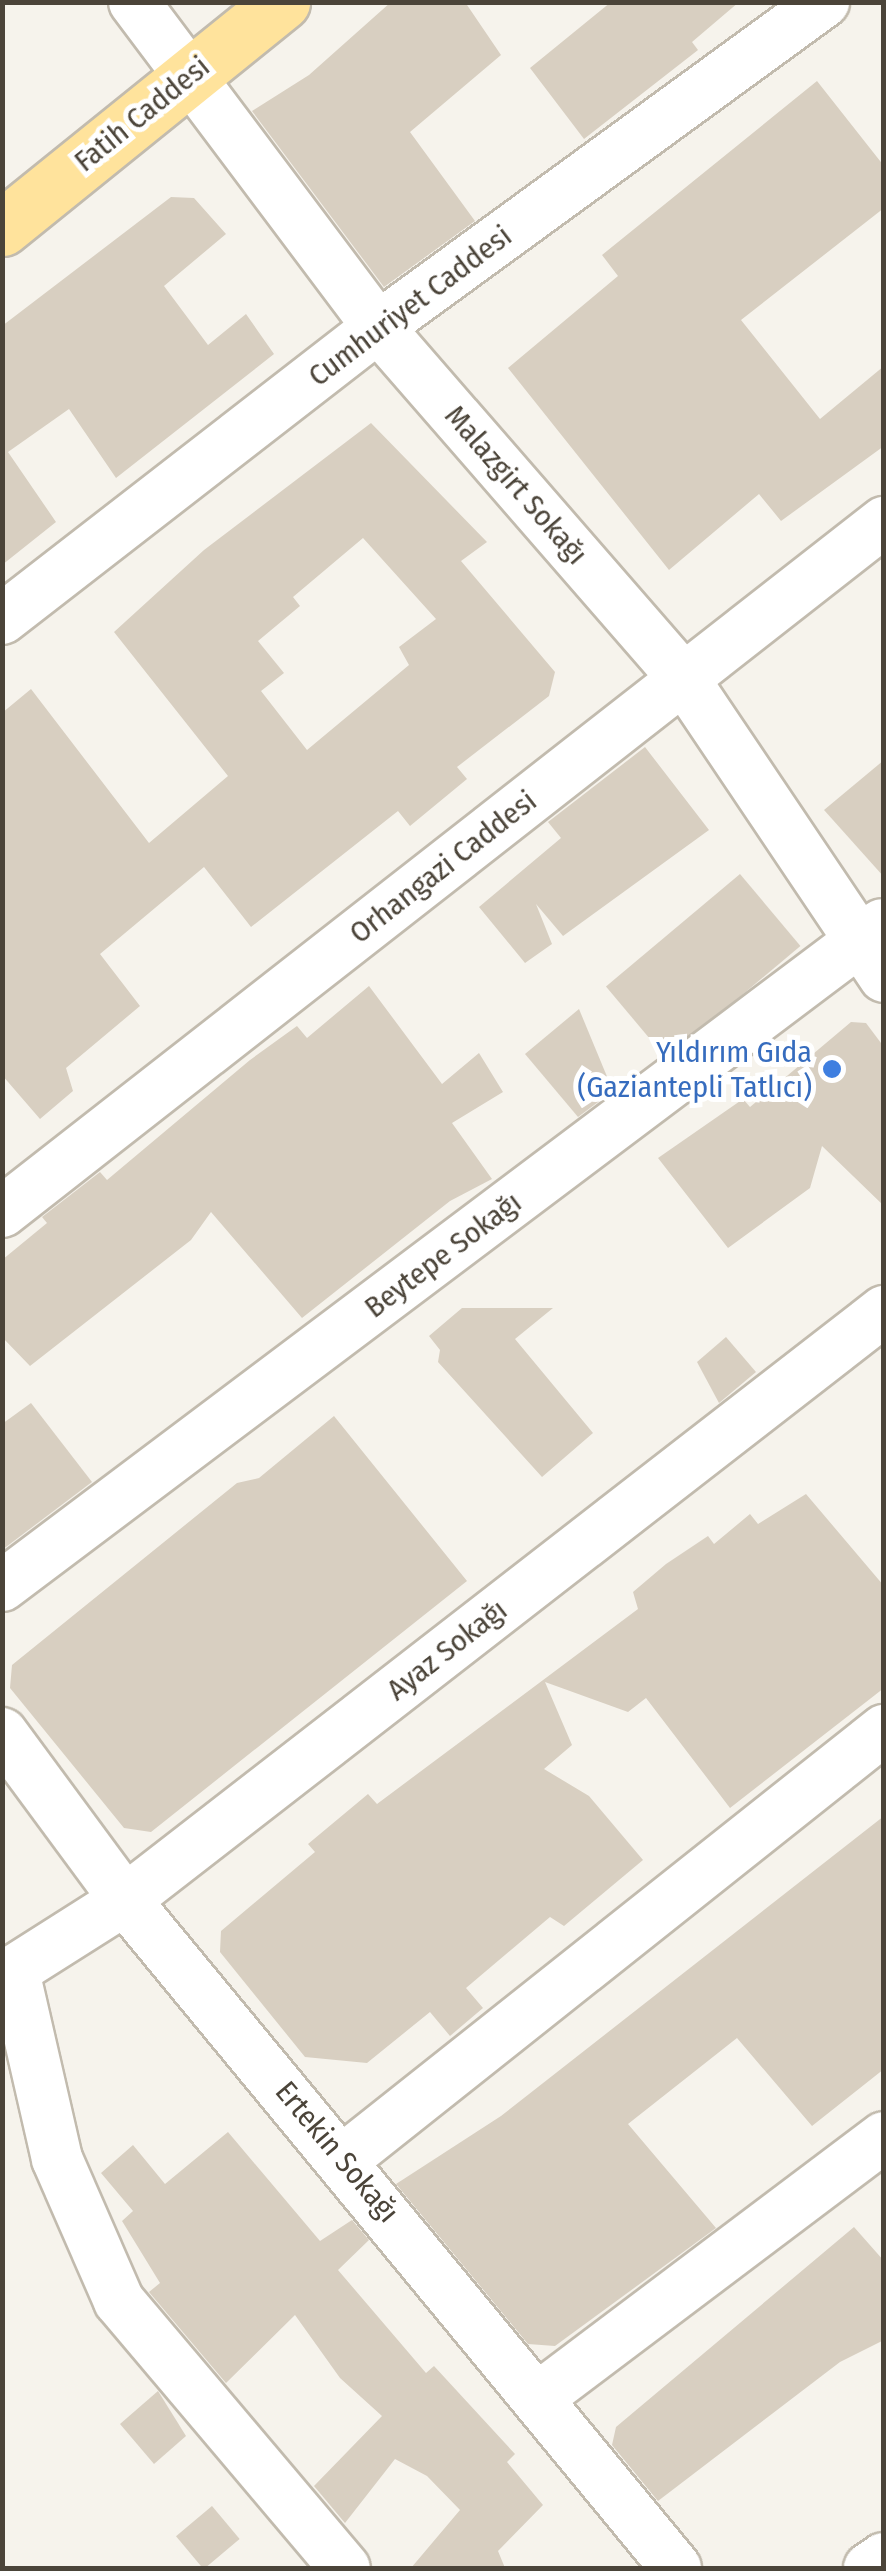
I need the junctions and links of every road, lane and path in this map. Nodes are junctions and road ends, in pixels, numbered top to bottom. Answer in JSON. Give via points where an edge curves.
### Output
{"nodes":[{"id":1,"x":134,"y":2,"type":"edge"},
{"id":2,"x":282,"y":2,"type":"edge"},
{"id":3,"x":824,"y":2,"type":"edge"},
{"id":4,"x":190,"y":74,"type":"junction"},
{"id":5,"x":2,"y":228,"type":"edge"},
{"id":6,"x":378,"y":326,"type":"junction"},
{"id":7,"x":884,"y":522,"type":"edge"},
{"id":8,"x":2,"y":620,"type":"edge"},
{"id":9,"x":684,"y":678,"type":"junction"},
{"id":10,"x":874,"y":948,"type":"edge"},
{"id":11,"x":2,"y":1212,"type":"edge"},
{"id":12,"x":884,"y":1311,"type":"edge"},
{"id":13,"x":2,"y":1586,"type":"edge"},
{"id":14,"x":884,"y":1730,"type":"edge"},
{"id":15,"x":2,"y":1733,"type":"edge"},
{"id":16,"x":125,"y":1900,"type":"junction"},
{"id":17,"x":8,"y":1974,"type":"edge"},
{"id":18,"x":884,"y":2137,"type":"edge"},
{"id":19,"x":344,"y":2160,"type":"junction"},
{"id":20,"x":539,"y":2397,"type":"junction"},
{"id":21,"x":884,"y":2558,"type":"edge"},
{"id":22,"x":345,"y":2568,"type":"edge"},
{"id":23,"x":676,"y":2568,"type":"edge"},
{"id":24,"x":869,"y":2568,"type":"edge"}],
"edges":[{"from":1,"to":4,"type":"street","name":"Malazgirt Sokağı"},
{"from":2,"to":4,"type":"main road","name":"Fatih Caddesi"},
{"from":3,"to":6,"type":"street","name":"Cumhuriyet Caddesi"},
{"from":4,"to":5,"type":"main road","name":"Fatih Caddesi"},
{"from":4,"to":6,"type":"street","name":"Malazgirt Sokağı"},
{"from":6,"to":8,"type":"street","name":"Cumhuriyet Caddesi"},
{"from":6,"to":9,"type":"street","name":"Malazgirt Sokağı"},
{"from":7,"to":9,"type":"street","name":"Orhangazi Caddesi"},
{"from":9,"to":10,"type":"street","name":"Malazgirt Sokağı"},
{"from":9,"to":11,"type":"street","name":"Orhangazi Caddesi"},
{"from":10,"to":13,"type":"street","name":"Beytepe Sokağı"},
{"from":12,"to":16,"type":"street","name":"Ayaz Sokağı"},
{"from":14,"to":19,"type":"street"},
{"from":15,"to":16,"type":"street","name":"Ertekin Sokağı"},
{"from":16,"to":17,"type":"street","name":"Ayaz Sokağı"},
{"from":16,"to":19,"type":"street","name":"Ertekin Sokağı"},
{"from":17,"to":22,"type":"street","via":[[57,2159],[119,2301]]},
{"from":18,"to":20,"type":"street"},
{"from":19,"to":20,"type":"street","name":"Ertekin Sokağı"},
{"from":20,"to":23,"type":"street","name":"Ertekin Sokağı"},
{"from":21,"to":24,"type":"street"}]}
